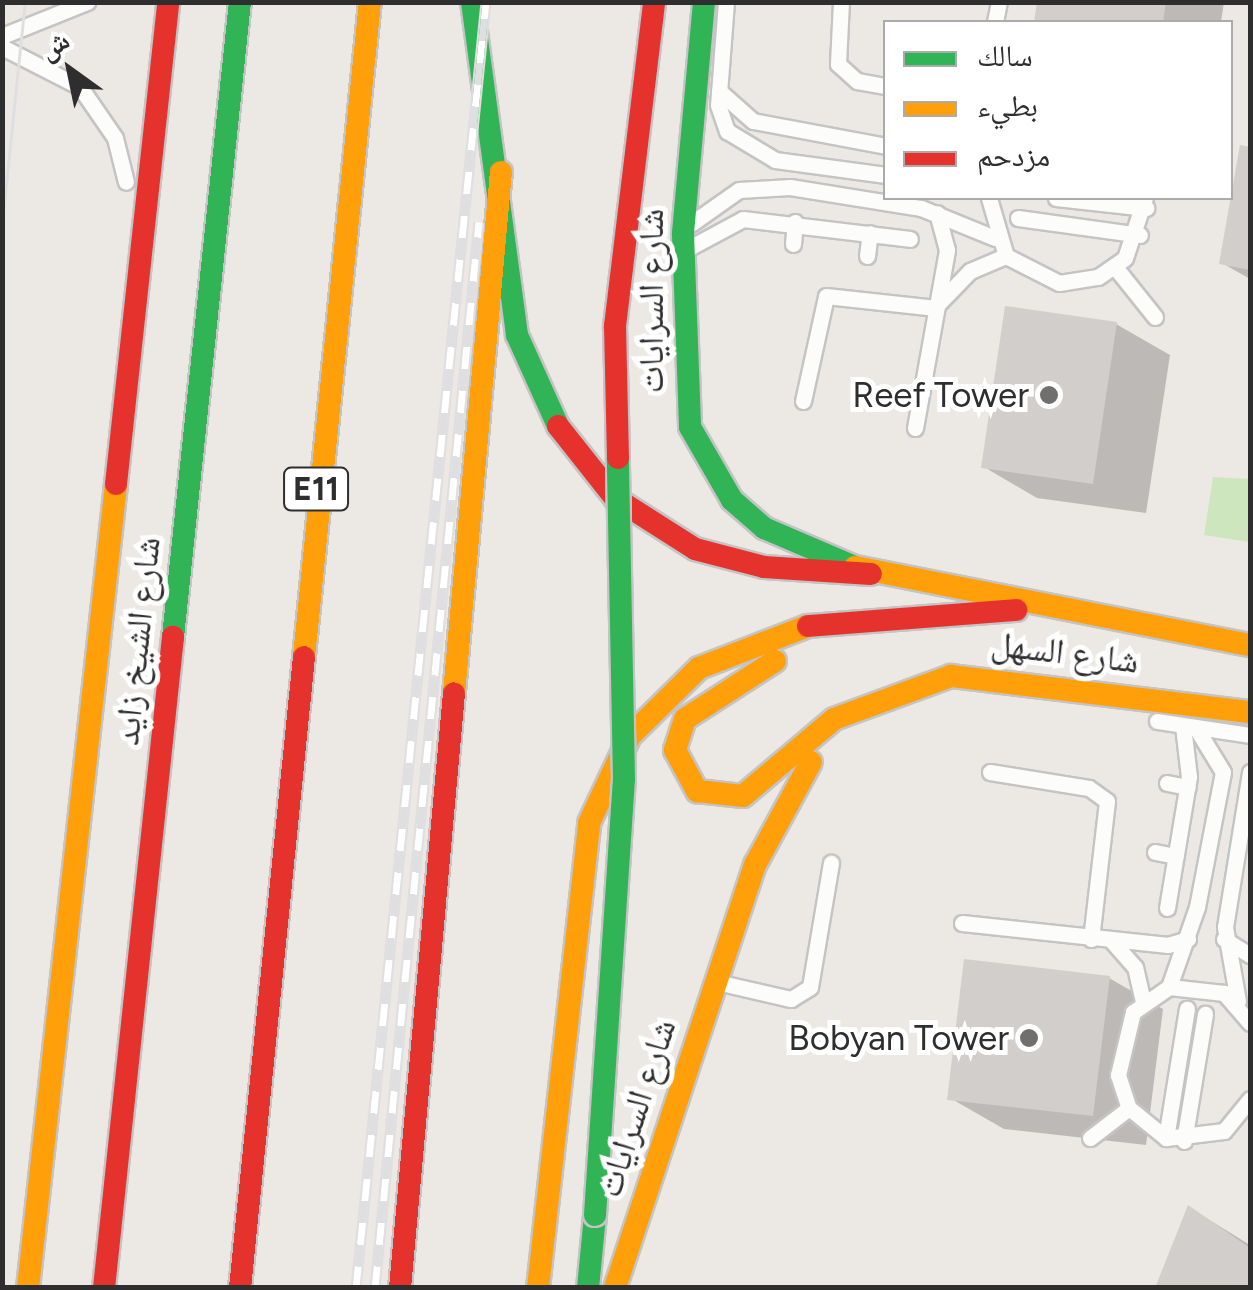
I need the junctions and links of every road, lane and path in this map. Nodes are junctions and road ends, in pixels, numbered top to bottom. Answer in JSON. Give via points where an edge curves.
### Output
{"nodes":[{"id":1,"x":87,"y":2,"type":"edge"},
{"id":2,"x":168,"y":2,"type":"edge"},
{"id":3,"x":240,"y":2,"type":"edge"},
{"id":4,"x":370,"y":2,"type":"edge"},
{"id":5,"x":472,"y":2,"type":"edge"},
{"id":6,"x":654,"y":2,"type":"edge"},
{"id":7,"x":704,"y":2,"type":"edge"},
{"id":8,"x":726,"y":2,"type":"edge"},
{"id":9,"x":842,"y":2,"type":"edge"},
{"id":10,"x":2,"y":36,"type":"edge"},
{"id":11,"x":2,"y":46,"type":"edge"},
{"id":12,"x":883,"y":85,"type":"edge"},
{"id":13,"x":718,"y":90,"type":"junction"},
{"id":14,"x":883,"y":144,"type":"edge"},
{"id":15,"x":502,"y":172,"type":"junction"},
{"id":16,"x":883,"y":174,"type":"edge"},
{"id":17,"x":989,"y":200,"type":"edge"},
{"id":18,"x":1092,"y":200,"type":"edge"},
{"id":19,"x":1146,"y":203,"type":"edge"},
{"id":20,"x":936,"y":213,"type":"junction"},
{"id":21,"x":1018,"y":218,"type":"dead end"},
{"id":22,"x":796,"y":222,"type":"junction"},
{"id":23,"x":870,"y":233,"type":"junction"},
{"id":24,"x":1140,"y":235,"type":"junction"},
{"id":25,"x":995,"y":238,"type":"junction"},
{"id":26,"x":910,"y":239,"type":"dead end"},
{"id":27,"x":683,"y":244,"type":"junction"},
{"id":28,"x":793,"y":244,"type":"dead end"},
{"id":29,"x":867,"y":256,"type":"dead end"},
{"id":30,"x":1006,"y":256,"type":"junction"},
{"id":31,"x":139,"y":257,"type":"junction"},
{"id":32,"x":1115,"y":267,"type":"junction"},
{"id":33,"x":936,"y":308,"type":"junction"},
{"id":34,"x":1154,"y":317,"type":"dead end"},
{"id":35,"x":803,"y":401,"type":"dead end"},
{"id":36,"x":914,"y":428,"type":"dead end"},
{"id":37,"x":871,"y":574,"type":"junction"},
{"id":38,"x":1036,"y":605,"type":"junction"},
{"id":39,"x":914,"y":618,"type":"junction"},
{"id":40,"x":1250,"y":645,"type":"edge"},
{"id":41,"x":1060,"y":685,"type":"junction"},
{"id":42,"x":874,"y":697,"type":"junction"},
{"id":43,"x":1250,"y":712,"type":"edge"},
{"id":44,"x":1190,"y":727,"type":"junction"},
{"id":45,"x":1250,"y":735,"type":"edge"},
{"id":46,"x":990,"y":772,"type":"dead end"},
{"id":47,"x":1250,"y":772,"type":"edge"},
{"id":48,"x":1167,"y":783,"type":"dead end"},
{"id":49,"x":1188,"y":787,"type":"junction"},
{"id":50,"x":1154,"y":852,"type":"dead end"},
{"id":51,"x":1176,"y":856,"type":"junction"},
{"id":52,"x":831,"y":862,"type":"dead end"},
{"id":53,"x":1167,"y":908,"type":"dead end"},
{"id":54,"x":962,"y":924,"type":"dead end"},
{"id":55,"x":1090,"y":939,"type":"junction"},
{"id":56,"x":1188,"y":939,"type":"junction"},
{"id":57,"x":1224,"y":939,"type":"junction"},
{"id":58,"x":1112,"y":941,"type":"junction"},
{"id":59,"x":1250,"y":955,"type":"edge"},
{"id":60,"x":715,"y":982,"type":"junction"},
{"id":61,"x":1169,"y":987,"type":"junction"},
{"id":62,"x":1143,"y":1001,"type":"junction"},
{"id":63,"x":1186,"y":1009,"type":"dead end"},
{"id":64,"x":1205,"y":1014,"type":"dead end"},
{"id":65,"x":1247,"y":1014,"type":"edge"},
{"id":66,"x":1250,"y":1098,"type":"edge"},
{"id":67,"x":1128,"y":1108,"type":"junction"},
{"id":68,"x":1245,"y":1122,"type":"edge"},
{"id":69,"x":1090,"y":1138,"type":"dead end"},
{"id":70,"x":1166,"y":1138,"type":"junction"},
{"id":71,"x":1184,"y":1141,"type":"junction"},
{"id":72,"x":28,"y":1288,"type":"edge"},
{"id":73,"x":104,"y":1288,"type":"edge"},
{"id":74,"x":240,"y":1288,"type":"edge"},
{"id":75,"x":400,"y":1288,"type":"edge"},
{"id":76,"x":538,"y":1288,"type":"edge"},
{"id":77,"x":588,"y":1288,"type":"edge"},
{"id":78,"x":615,"y":1288,"type":"edge"}],
"edges":[{"from":1,"to":10,"type":"lane"},
{"from":2,"to":31,"type":"main road"},
{"from":3,"to":73,"type":"main road","name":"شارع الشيخ زايد"},
{"from":4,"to":74,"type":"main road","number":"E11"},
{"from":5,"to":15,"type":"main road"},
{"from":6,"to":77,"type":"main road","name":"شارع السرايات","bridge":true,"via":[[615,326],[624,779]]},
{"from":7,"to":27,"type":"main road","name":"شارع السرايات"},
{"from":8,"to":13,"type":"lane"},
{"from":9,"to":12,"type":"lane","via":[[838,64],[857,81]]},
{"from":11,"to":31,"type":"lane","via":[[56,66],[100,111],[124,168]]},
{"from":13,"to":14,"type":"lane","via":[[753,121],[818,126]]},
{"from":13,"to":16,"type":"lane","via":[[727,131],[754,152]]},
{"from":15,"to":37,"type":"main road","via":[[526,366],[592,476],[673,540],[706,553]]},
{"from":15,"to":75,"type":"main road"},
{"from":17,"to":25,"type":"lane"},
{"from":18,"to":19,"type":"lane"},
{"from":19,"to":24,"type":"lane"},
{"from":20,"to":25,"type":"lane"},
{"from":20,"to":27,"type":"lane","via":[[765,186],[716,201]]},
{"from":20,"to":33,"type":"lane","via":[[947,250]]},
{"from":21,"to":24,"type":"lane"},
{"from":22,"to":23,"type":"lane"},
{"from":22,"to":27,"type":"lane","via":[[743,219]]},
{"from":22,"to":28,"type":"lane"},
{"from":23,"to":26,"type":"lane"},
{"from":23,"to":29,"type":"lane"},
{"from":24,"to":32,"type":"lane"},
{"from":25,"to":30,"type":"lane"},
{"from":27,"to":37,"type":"main road","name":"شارع السرايات","via":[[682,386],[707,466],[764,528]]},
{"from":30,"to":32,"type":"lane","via":[[1058,283]]},
{"from":30,"to":33,"type":"lane","via":[[970,271]]},
{"from":31,"to":72,"type":"main road"},
{"from":32,"to":34,"type":"lane"},
{"from":33,"to":35,"type":"lane","via":[[826,296]]},
{"from":33,"to":36,"type":"lane"},
{"from":37,"to":38,"type":"main road","name":"شارع السرايات"},
{"from":38,"to":39,"type":"main road","name":"شارع السرايات"},
{"from":38,"to":40,"type":"main road","name":"شارع السرايات"},
{"from":39,"to":42,"type":"main road","via":[[778,660],[720,691],[685,719],[678,765],[697,791],[743,796]]},
{"from":39,"to":76,"type":"main road","name":"شارع السرايات","via":[[804,626],[742,644],[662,699],[606,778],[581,871]]},
{"from":41,"to":42,"type":"main road","name":"شارع السهل","via":[[950,676]]},
{"from":41,"to":43,"type":"main road","name":"شارع السهل"},
{"from":41,"to":44,"type":"lane","via":[[1108,710]]},
{"from":42,"to":60,"type":"main road","name":"شارع السرايات","via":[[835,732],[775,818]]},
{"from":44,"to":45,"type":"lane"},
{"from":44,"to":49,"type":"lane"},
{"from":44,"to":56,"type":"lane","via":[[1223,772]]},
{"from":46,"to":55,"type":"lane","via":[[1089,788],[1107,801]]},
{"from":47,"to":57,"type":"lane"},
{"from":48,"to":49,"type":"lane"},
{"from":49,"to":51,"type":"lane"},
{"from":50,"to":51,"type":"lane"},
{"from":51,"to":53,"type":"lane"},
{"from":52,"to":60,"type":"lane","via":[[810,987],[791,999]]},
{"from":54,"to":55,"type":"lane"},
{"from":55,"to":58,"type":"lane"},
{"from":56,"to":58,"type":"lane"},
{"from":56,"to":61,"type":"lane"},
{"from":57,"to":59,"type":"lane"},
{"from":57,"to":65,"type":"lane"},
{"from":58,"to":62,"type":"lane","via":[[1135,967]]},
{"from":60,"to":78,"type":"main road","name":"شارع السرايات"},
{"from":61,"to":62,"type":"lane"},
{"from":61,"to":65,"type":"lane","via":[[1206,986]]},
{"from":62,"to":67,"type":"lane","via":[[1118,1045]]},
{"from":63,"to":70,"type":"lane"},
{"from":64,"to":71,"type":"lane"},
{"from":66,"to":68,"type":"lane"},
{"from":67,"to":69,"type":"lane"},
{"from":67,"to":70,"type":"lane"},
{"from":68,"to":71,"type":"lane"},
{"from":70,"to":71,"type":"lane"}]}
